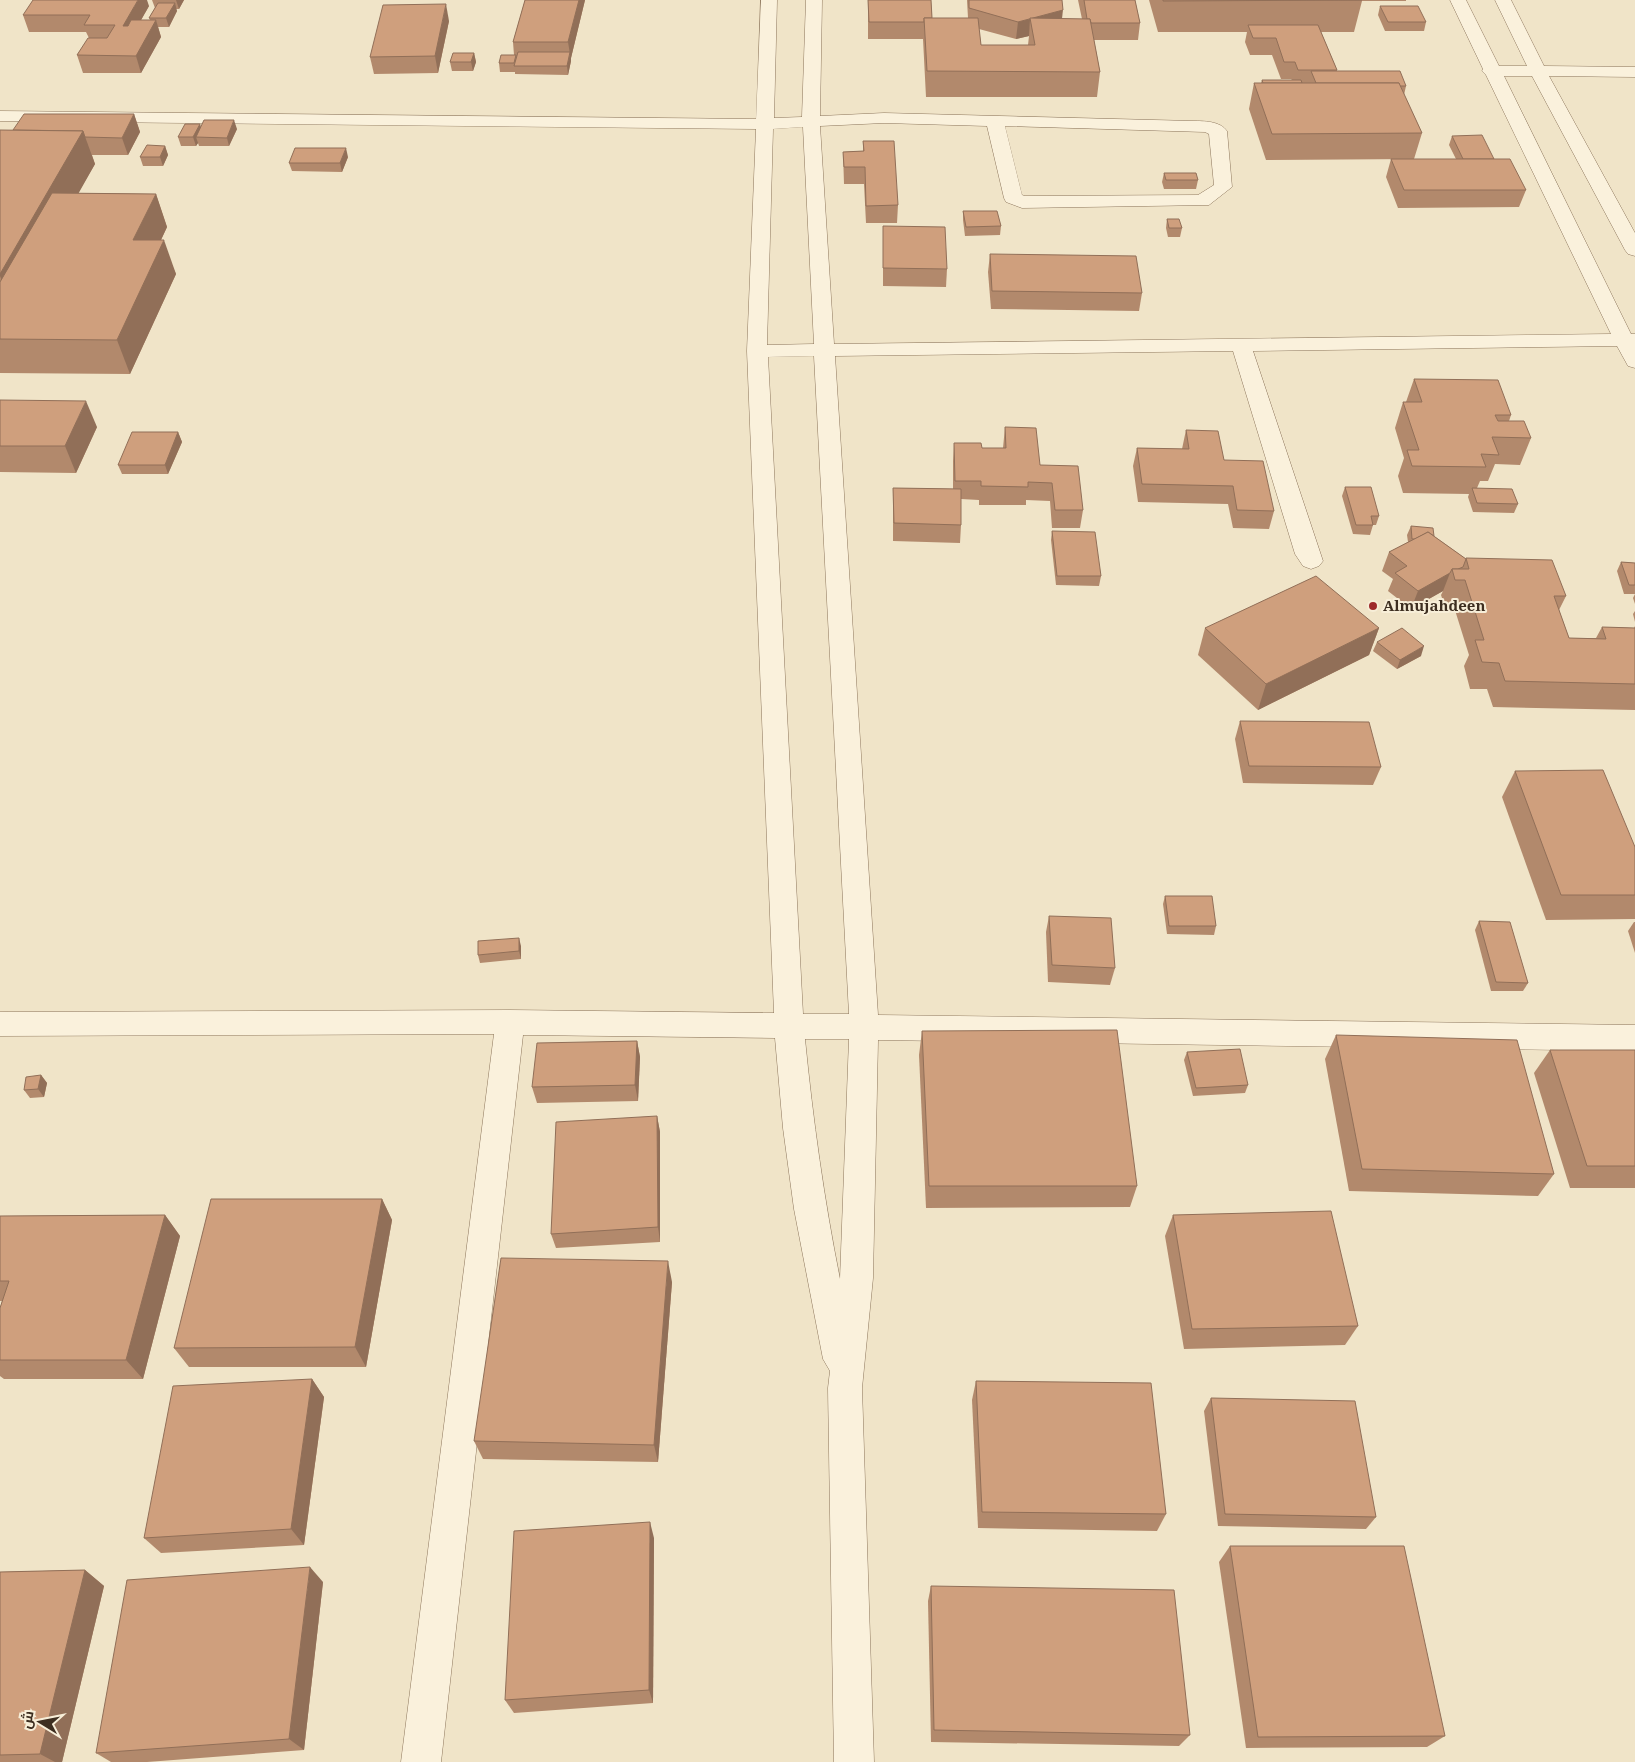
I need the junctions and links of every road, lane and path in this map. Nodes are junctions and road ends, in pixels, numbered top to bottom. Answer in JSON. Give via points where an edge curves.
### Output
{"nodes":[{"id":1,"x":768,"y":0,"type":"edge"},
{"id":2,"x":814,"y":0,"type":"edge"},
{"id":3,"x":1458,"y":0,"type":"edge"},
{"id":4,"x":1503,"y":0,"type":"edge"},
{"id":5,"x":1490,"y":71,"type":"junction"},
{"id":6,"x":1538,"y":72,"type":"junction"},
{"id":7,"x":1635,"y":72,"type":"edge"},
{"id":8,"x":0,"y":116,"type":"edge"},
{"id":9,"x":811,"y":120,"type":"junction"},
{"id":10,"x":994,"y":121,"type":"junction"},
{"id":11,"x":766,"y":124,"type":"junction"},
{"id":12,"x":1635,"y":250,"type":"edge"},
{"id":13,"x":1629,"y":340,"type":"edge"},
{"id":14,"x":1242,"y":344,"type":"junction"},
{"id":15,"x":825,"y":349,"type":"junction"},
{"id":16,"x":756,"y":351,"type":"junction"},
{"id":17,"x":1635,"y":362,"type":"edge"},
{"id":18,"x":1311,"y":561,"type":"dead end"},
{"id":19,"x":510,"y":1022,"type":"junction"},
{"id":20,"x":0,"y":1024,"type":"edge"},
{"id":21,"x":789,"y":1026,"type":"junction"},
{"id":22,"x":864,"y":1028,"type":"junction"},
{"id":23,"x":1635,"y":1038,"type":"edge"},
{"id":24,"x":845,"y":1388,"type":"junction"},
{"id":25,"x":421,"y":1762,"type":"edge"},
{"id":26,"x":854,"y":1762,"type":"edge"}],
"edges":[{"from":1,"to":11,"type":"street"},
{"from":2,"to":9,"type":"street"},
{"from":3,"to":5,"type":"street"},
{"from":4,"to":6,"type":"street"},
{"from":5,"to":6,"type":"street"},
{"from":5,"to":13,"type":"street"},
{"from":6,"to":7,"type":"street"},
{"from":6,"to":12,"type":"street"},
{"from":8,"to":11,"type":"street"},
{"from":9,"to":10,"type":"street"},
{"from":9,"to":11,"type":"street"},
{"from":9,"to":15,"type":"street"},
{"from":10,"to":10,"type":"street","via":[[1013,198],[1022,202],[1202,202],[1223,187],[1218,131],[1208,128]]},
{"from":11,"to":16,"type":"street"},
{"from":13,"to":14,"type":"street"},
{"from":13,"to":17,"type":"street"},
{"from":14,"to":15,"type":"street"},
{"from":14,"to":18,"type":"street"},
{"from":15,"to":16,"type":"street"},
{"from":15,"to":22,"type":"street"},
{"from":16,"to":21,"type":"street"},
{"from":19,"to":20,"type":"street"},
{"from":19,"to":21,"type":"street"},
{"from":19,"to":25,"type":"street"},
{"from":21,"to":22,"type":"street"},
{"from":21,"to":24,"type":"street","via":[[798,1128],[810,1209]]},
{"from":22,"to":23,"type":"street"},
{"from":22,"to":24,"type":"street","via":[[857,1278]]},
{"from":24,"to":26,"type":"street"}]}
